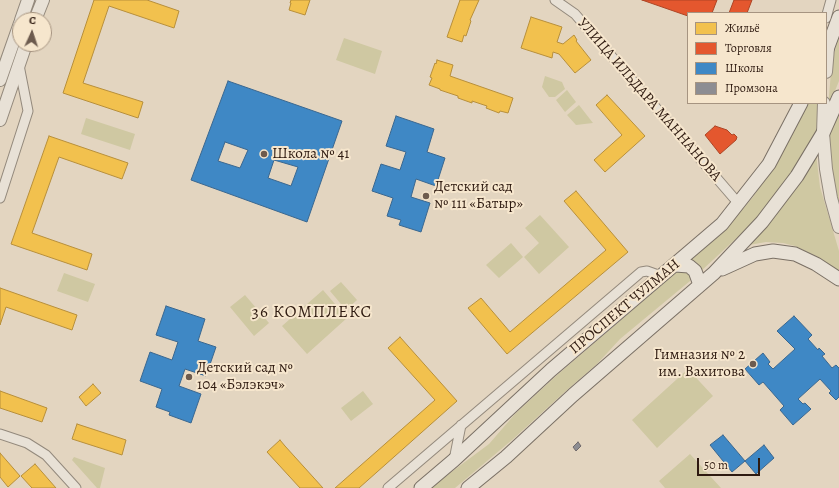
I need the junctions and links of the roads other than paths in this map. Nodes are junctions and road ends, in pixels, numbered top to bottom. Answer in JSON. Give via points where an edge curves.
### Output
{"nodes":[{"id":1,"x":28,"y":0,"type":"edge"},
{"id":2,"x":43,"y":0,"type":"edge"},
{"id":3,"x":555,"y":0,"type":"edge"},
{"id":4,"x":831,"y":0,"type":"edge"},
{"id":5,"x":24,"y":12,"type":"edge"},
{"id":6,"x":38,"y":12,"type":"edge"},
{"id":7,"x":827,"y":14,"type":"edge"},
{"id":8,"x":839,"y":17,"type":"edge"},
{"id":9,"x":12,"y":46,"type":"edge"},
{"id":10,"x":827,"y":50,"type":"edge"},
{"id":11,"x":23,"y":52,"type":"edge"},
{"id":12,"x":8,"y":57,"type":"junction"},
{"id":13,"x":19,"y":64,"type":"junction"},
{"id":14,"x":0,"y":68,"type":"edge"},
{"id":15,"x":0,"y":80,"type":"edge"},
{"id":16,"x":839,"y":97,"type":"edge"},
{"id":17,"x":800,"y":104,"type":"edge"},
{"id":18,"x":824,"y":104,"type":"edge"},
{"id":19,"x":0,"y":120,"type":"edge"},
{"id":20,"x":823,"y":133,"type":"junction"},
{"id":21,"x":0,"y":198,"type":"edge"},
{"id":22,"x":739,"y":204,"type":"junction"},
{"id":23,"x":839,"y":228,"type":"edge"},
{"id":24,"x":675,"y":265,"type":"junction"},
{"id":25,"x":714,"y":273,"type":"junction"},
{"id":26,"x":662,"y":276,"type":"junction"},
{"id":27,"x":839,"y":279,"type":"edge"},
{"id":28,"x":698,"y":287,"type":"junction"},
{"id":29,"x":461,"y":425,"type":"junction"},
{"id":30,"x":0,"y":434,"type":"edge"},
{"id":31,"x":454,"y":460,"type":"junction"},
{"id":32,"x":423,"y":487,"type":"edge"},
{"id":33,"x":76,"y":488,"type":"edge"},
{"id":34,"x":388,"y":488,"type":"edge"},
{"id":35,"x":468,"y":488,"type":"edge"}],
"edges":[{"from":1,"to":5,"type":"street"},
{"from":2,"to":6,"type":"street"},
{"from":3,"to":22,"type":"street","name":"УЛИЦА ИЛЬДАРА МАННАНОВА","via":[[575,14]]},
{"from":4,"to":7,"type":"street"},
{"from":8,"to":10,"type":"main road"},
{"from":9,"to":12,"type":"street"},
{"from":11,"to":13,"type":"street"},
{"from":12,"to":14,"type":"street"},
{"from":12,"to":15,"type":"street"},
{"from":13,"to":19,"type":"street"},
{"from":13,"to":21,"type":"street","via":[[28,111]]},
{"from":16,"to":20,"type":"main road","name":"ПРОСПЕКТ ЧУЛМАН"},
{"from":17,"to":22,"type":"main road","name":"ПРОСПЕКТ ЧУЛМАН","via":[[769,164]]},
{"from":18,"to":20,"type":"street"},
{"from":20,"to":23,"type":"street","via":[[826,169]]},
{"from":20,"to":25,"type":"main road","name":"ПРОСПЕКТ ЧУЛМАН","via":[[797,176],[762,222]]},
{"from":22,"to":24,"type":"main road","name":"ПРОСПЕКТ ЧУЛМАН","via":[[722,224]]},
{"from":24,"to":26,"type":"main road","name":"ПРОСПЕКТ ЧУЛМАН"},
{"from":24,"to":28,"type":"main road","via":[[689,266],[695,271]]},
{"from":25,"to":27,"type":"main road","via":[[741,259],[773,251],[795,254]]},
{"from":25,"to":28,"type":"main road","name":"ПРОСПЕКТ ЧУЛМАН"},
{"from":26,"to":29,"type":"street","via":[[647,271],[640,272]]},
{"from":26,"to":31,"type":"main road","name":"ПРОСПЕКТ ЧУЛМАН","via":[[551,370]]},
{"from":28,"to":35,"type":"main road","name":"ПРОСПЕКТ ЧУЛМАН"},
{"from":29,"to":31,"type":"street"},
{"from":29,"to":34,"type":"street"},
{"from":30,"to":33,"type":"street","via":[[27,443],[46,455]]},
{"from":31,"to":32,"type":"main road","name":"ПРОСПЕКТ ЧУЛМАН"}]}
